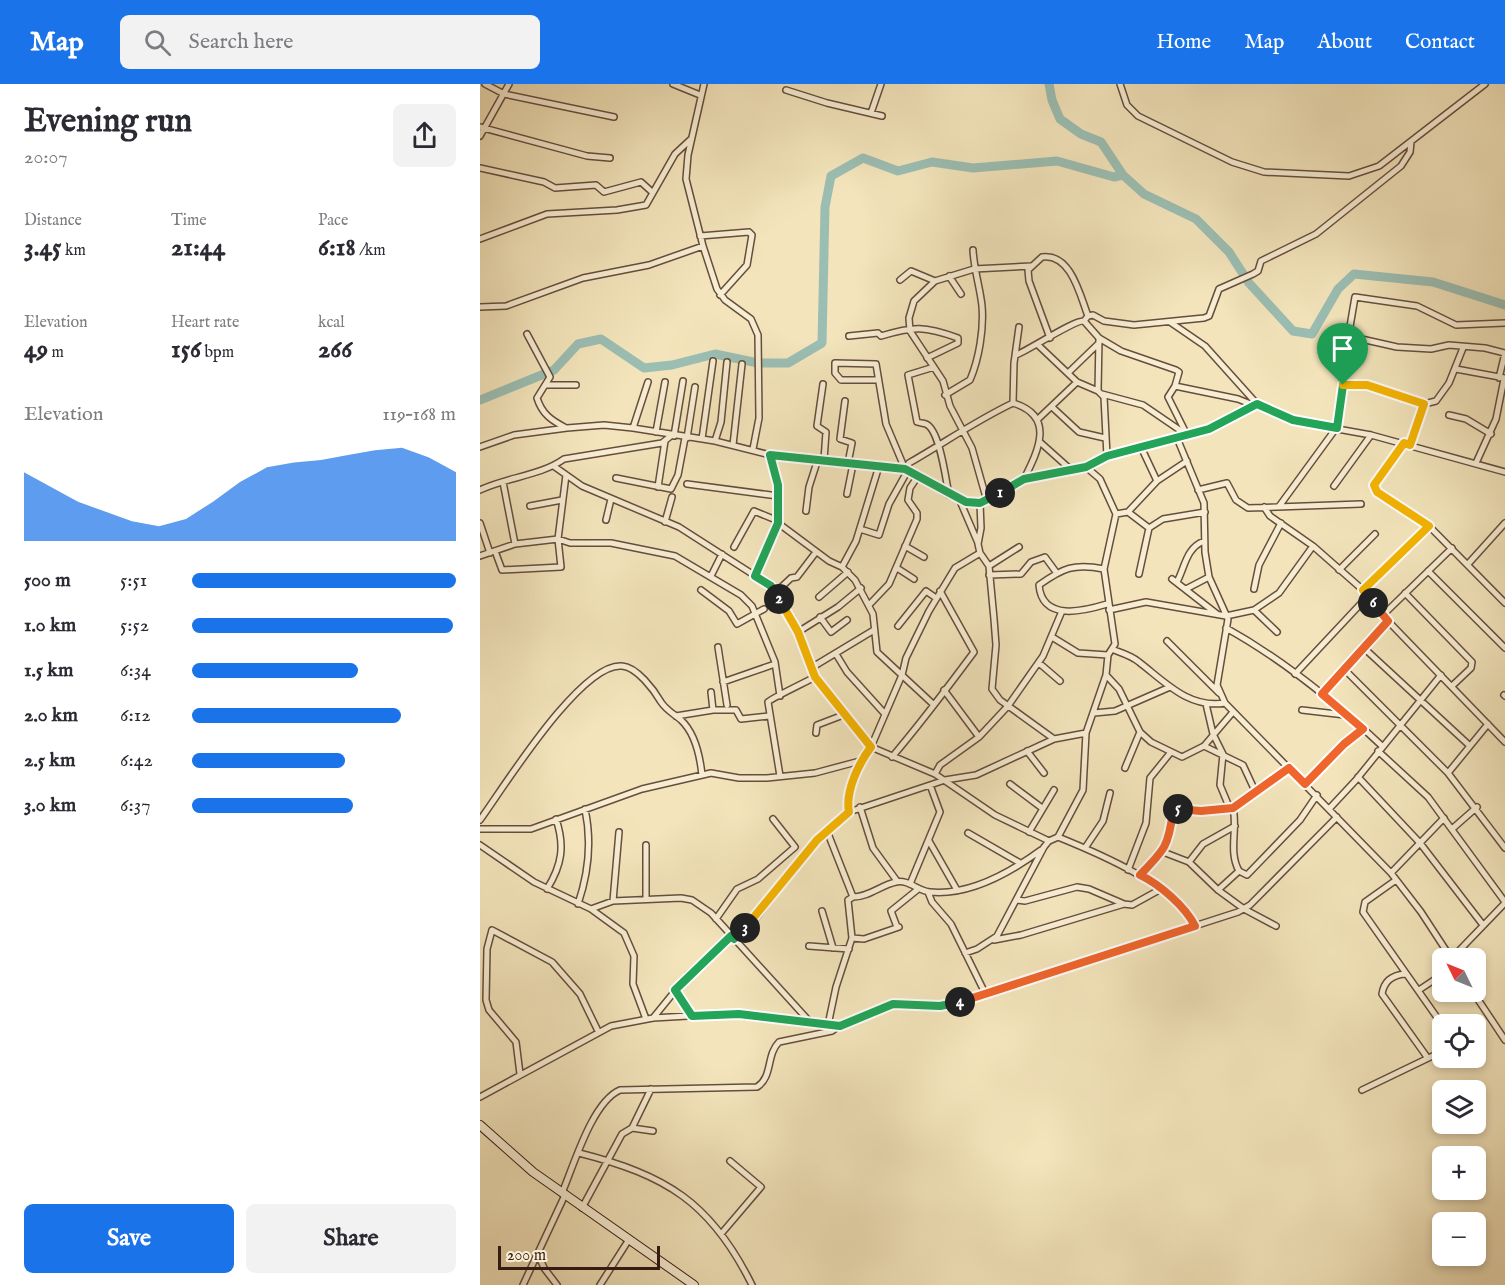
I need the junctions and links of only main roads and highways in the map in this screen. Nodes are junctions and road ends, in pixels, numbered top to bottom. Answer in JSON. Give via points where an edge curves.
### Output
{"nodes":[{"id":1,"x":480,"y":1125,"type":"edge"},
{"id":2,"x":693,"y":1285,"type":"edge"}],
"edges":[{"from":1,"to":2,"type":"main road","via":[[563,1194]]}]}
